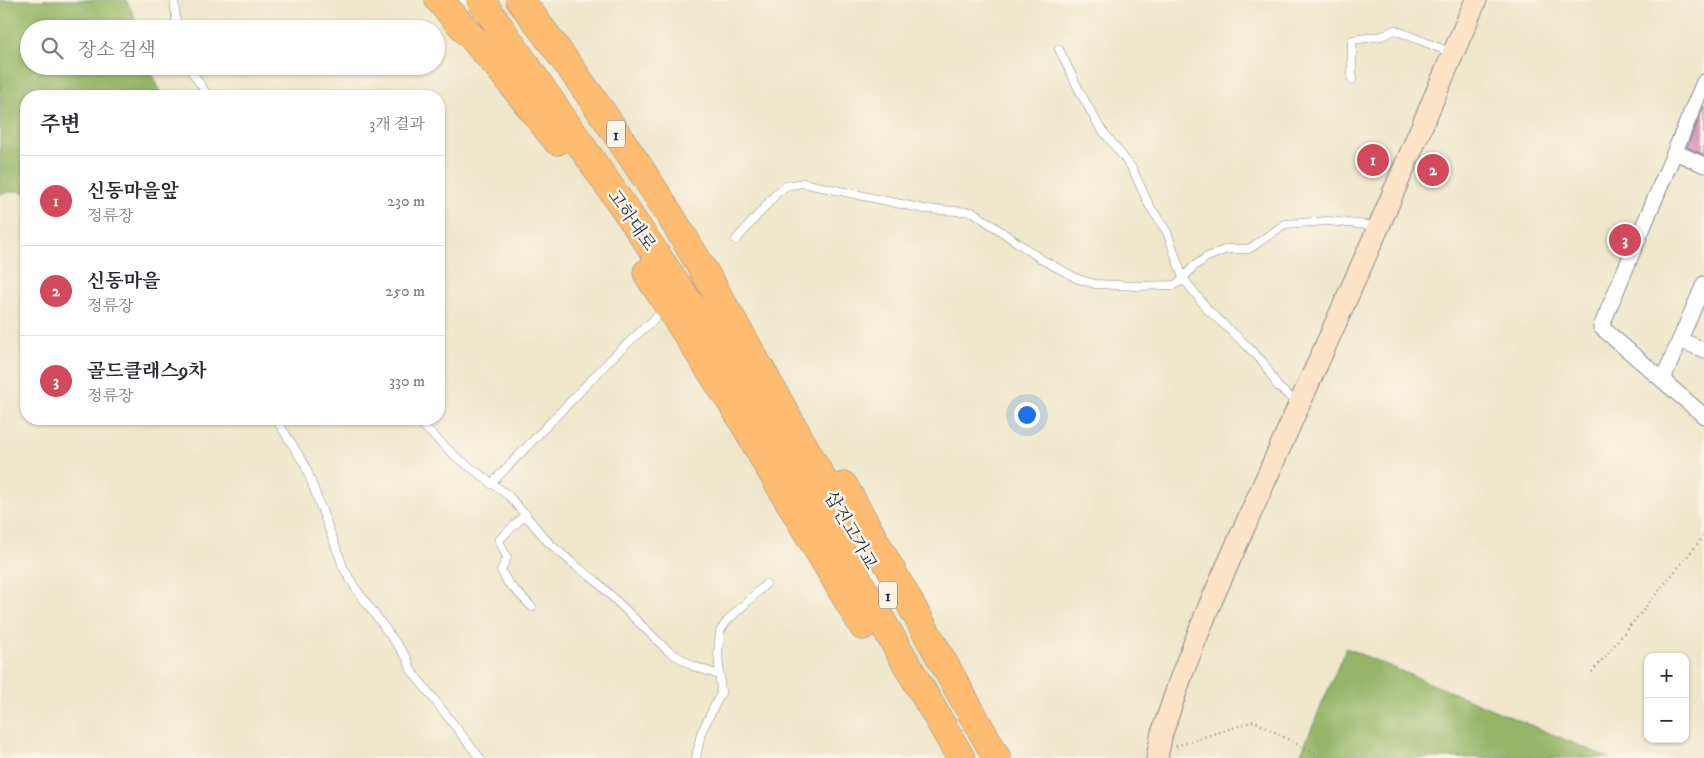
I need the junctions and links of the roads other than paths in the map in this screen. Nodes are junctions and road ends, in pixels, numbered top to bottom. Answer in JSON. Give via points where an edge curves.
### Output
{"nodes":[{"id":1,"x":174,"y":0,"type":"edge"},
{"id":2,"x":439,"y":0,"type":"edge"},
{"id":3,"x":481,"y":0,"type":"edge"},
{"id":4,"x":520,"y":0,"type":"edge"},
{"id":5,"x":1476,"y":0,"type":"edge"},
{"id":6,"x":176,"y":20,"type":"edge"},
{"id":7,"x":1059,"y":49,"type":"dead end"},
{"id":8,"x":1454,"y":54,"type":"junction"},
{"id":9,"x":194,"y":75,"type":"edge"},
{"id":10,"x":1352,"y":80,"type":"dead end"},
{"id":11,"x":1704,"y":82,"type":"edge"},
{"id":12,"x":204,"y":90,"type":"edge"},
{"id":13,"x":1675,"y":152,"type":"junction"},
{"id":14,"x":1704,"y":165,"type":"edge"},
{"id":15,"x":1379,"y":226,"type":"junction"},
{"id":16,"x":736,"y":240,"type":"dead end"},
{"id":17,"x":704,"y":272,"type":"junction"},
{"id":18,"x":1184,"y":278,"type":"junction"},
{"id":19,"x":1704,"y":284,"type":"edge"},
{"id":20,"x":663,"y":311,"type":"dead end"},
{"id":21,"x":715,"y":340,"type":"junction"},
{"id":22,"x":1680,"y":340,"type":"junction"},
{"id":23,"x":1704,"y":350,"type":"edge"},
{"id":24,"x":1663,"y":379,"type":"junction"},
{"id":25,"x":1299,"y":404,"type":"junction"},
{"id":26,"x":1704,"y":416,"type":"edge"},
{"id":27,"x":742,"y":419,"type":"junction"},
{"id":28,"x":280,"y":425,"type":"edge"},
{"id":29,"x":422,"y":425,"type":"edge"},
{"id":30,"x":787,"y":437,"type":"junction"},
{"id":31,"x":491,"y":484,"type":"junction"},
{"id":32,"x":526,"y":514,"type":"junction"},
{"id":33,"x":766,"y":584,"type":"dead end"},
{"id":34,"x":532,"y":608,"type":"dead end"},
{"id":35,"x":719,"y":675,"type":"junction"},
{"id":36,"x":1158,"y":755,"type":"edge"},
{"id":37,"x":480,"y":758,"type":"edge"},
{"id":38,"x":696,"y":758,"type":"edge"},
{"id":39,"x":940,"y":758,"type":"edge"},
{"id":40,"x":961,"y":758,"type":"edge"},
{"id":41,"x":980,"y":758,"type":"edge"},
{"id":42,"x":997,"y":758,"type":"edge"}],
"edges":[{"from":1,"to":6,"type":"lane"},
{"from":2,"to":27,"type":"highway","via":[[501,70],[597,196]]},
{"from":3,"to":21,"type":"highway","name":"고하대로","number":"1"},
{"from":4,"to":17,"type":"highway","name":"고하대로","number":"1","via":[[628,151]]},
{"from":5,"to":8,"type":"street"},
{"from":7,"to":18,"type":"lane","via":[[1099,126],[1132,168],[1167,232]]},
{"from":8,"to":10,"type":"lane","via":[[1395,30],[1382,36],[1352,40]]},
{"from":8,"to":15,"type":"street"},
{"from":9,"to":12,"type":"lane"},
{"from":11,"to":13,"type":"street"},
{"from":13,"to":14,"type":"street"},
{"from":13,"to":24,"type":"street","via":[[1601,327]]},
{"from":15,"to":18,"type":"lane","via":[[1328,221],[1285,224],[1249,249],[1227,250],[1207,257]]},
{"from":15,"to":25,"type":"street"},
{"from":16,"to":18,"type":"lane","via":[[776,193],[786,186],[803,183],[924,209],[973,212],[1041,259],[1087,282],[1174,285]]},
{"from":17,"to":30,"type":"highway","name":"고하대로","number":"1"},
{"from":17,"to":42,"type":"highway","via":[[750,320]]},
{"from":18,"to":25,"type":"lane","via":[[1209,311],[1263,362],[1278,387]]},
{"from":19,"to":22,"type":"street"},
{"from":20,"to":31,"type":"lane","via":[[610,360]]},
{"from":21,"to":27,"type":"highway"},
{"from":21,"to":30,"type":"highway","name":"고하대로","number":"1"},
{"from":22,"to":23,"type":"street"},
{"from":22,"to":24,"type":"street"},
{"from":24,"to":26,"type":"street"},
{"from":25,"to":36,"type":"street","via":[[1196,637],[1162,733]]},
{"from":27,"to":39,"type":"highway"},
{"from":28,"to":37,"type":"lane","via":[[305,464],[348,576],[407,658],[411,670]]},
{"from":29,"to":31,"type":"lane"},
{"from":30,"to":40,"type":"highway","name":"삽진고가교","number":"1"},
{"from":30,"to":41,"type":"highway","name":"삽진고가교","number":"1"},
{"from":31,"to":32,"type":"lane","via":[[509,496]]},
{"from":32,"to":34,"type":"lane","via":[[499,540],[507,558],[501,570],[508,583]]},
{"from":32,"to":35,"type":"lane","via":[[549,543],[595,580],[668,650],[693,666]]},
{"from":33,"to":35,"type":"lane","via":[[720,631]]},
{"from":35,"to":38,"type":"lane","via":[[720,693],[701,733]]}]}
